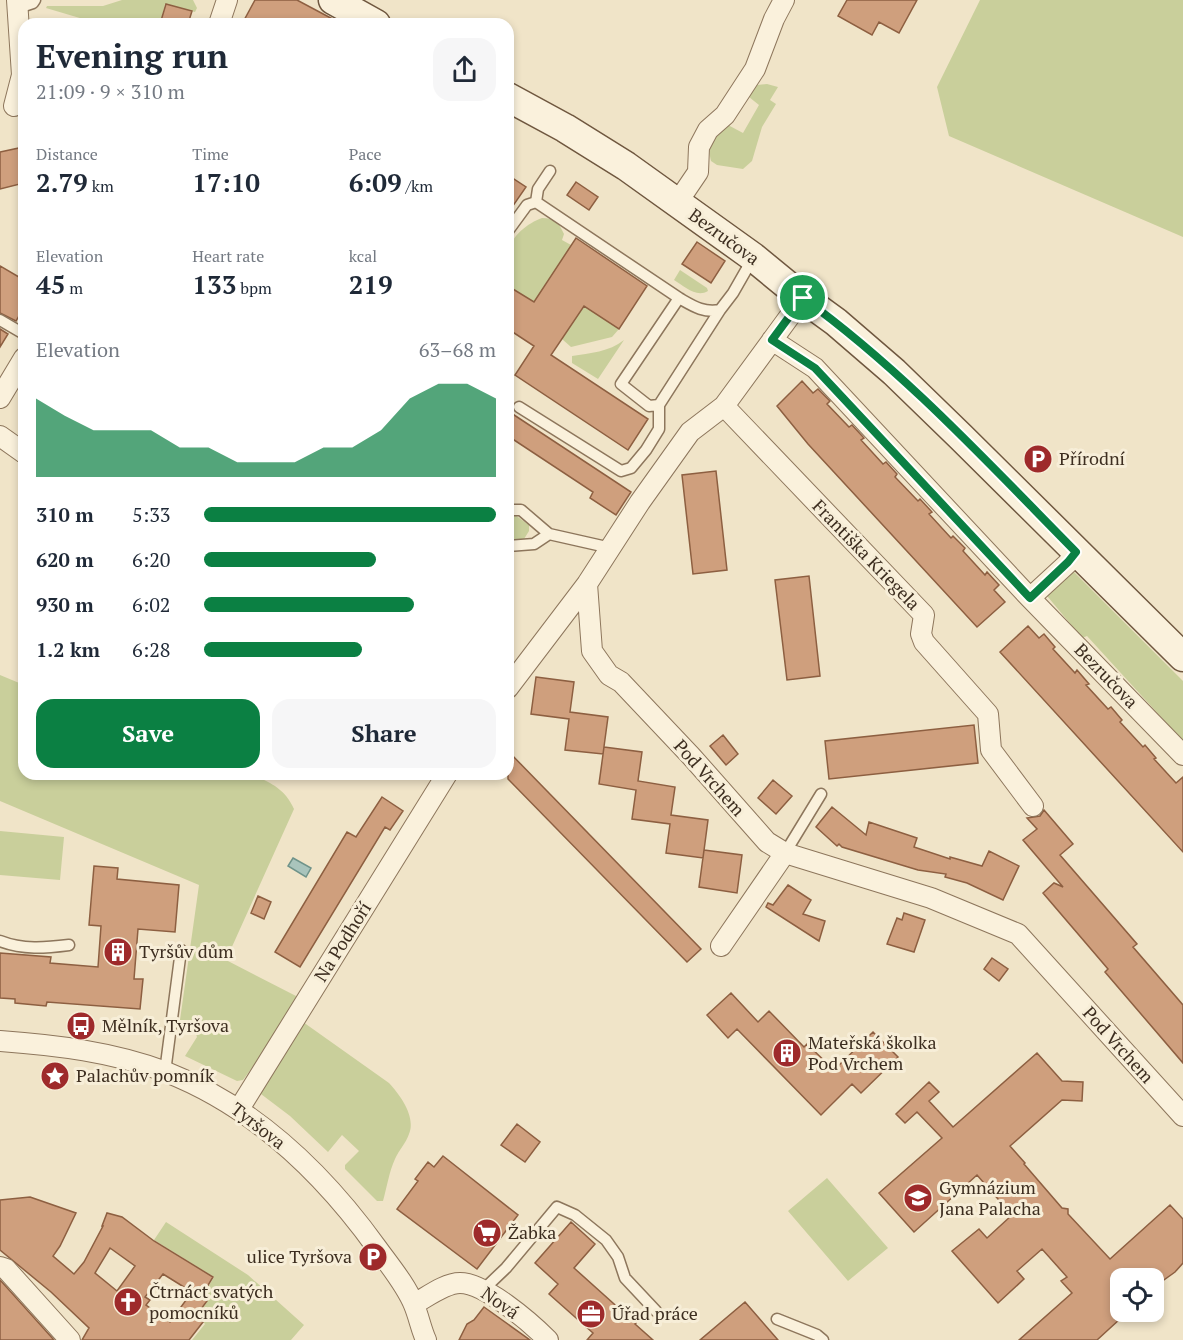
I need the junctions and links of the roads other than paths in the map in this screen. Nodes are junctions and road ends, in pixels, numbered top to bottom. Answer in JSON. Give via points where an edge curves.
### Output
{"nodes":[{"id":1,"x":227,"y":0,"type":"edge"},
{"id":2,"x":333,"y":0,"type":"edge"},
{"id":3,"x":784,"y":0,"type":"edge"},
{"id":4,"x":23,"y":3,"type":"edge"},
{"id":5,"x":23,"y":18,"type":"edge"},
{"id":6,"x":221,"y":18,"type":"edge"},
{"id":7,"x":365,"y":18,"type":"edge"},
{"id":8,"x":18,"y":88,"type":"edge"},
{"id":9,"x":514,"y":100,"type":"edge"},
{"id":10,"x":13,"y":105,"type":"edge"},
{"id":11,"x":550,"y":171,"type":"dead end"},
{"id":12,"x":536,"y":202,"type":"junction"},
{"id":13,"x":677,"y":203,"type":"junction"},
{"id":14,"x":514,"y":223,"type":"edge"},
{"id":15,"x":753,"y":257,"type":"junction"},
{"id":16,"x":679,"y":298,"type":"junction"},
{"id":17,"x":803,"y":298,"type":"junction"},
{"id":18,"x":720,"y":310,"type":"junction"},
{"id":19,"x":0,"y":320,"type":"edge"},
{"id":20,"x":18,"y":330,"type":"edge"},
{"id":21,"x":772,"y":340,"type":"junction"},
{"id":22,"x":18,"y":368,"type":"edge"},
{"id":23,"x":0,"y":398,"type":"edge"},
{"id":24,"x":659,"y":405,"type":"junction"},
{"id":25,"x":724,"y":406,"type":"junction"},
{"id":26,"x":519,"y":407,"type":"dead end"},
{"id":27,"x":0,"y":436,"type":"edge"},
{"id":28,"x":18,"y":449,"type":"edge"},
{"id":29,"x":514,"y":510,"type":"edge"},
{"id":30,"x":549,"y":534,"type":"junction"},
{"id":31,"x":514,"y":546,"type":"edge"},
{"id":32,"x":611,"y":548,"type":"junction"},
{"id":33,"x":1076,"y":552,"type":"junction"},
{"id":34,"x":587,"y":584,"type":"junction"},
{"id":35,"x":1030,"y":598,"type":"junction"},
{"id":36,"x":1183,"y":657,"type":"edge"},
{"id":37,"x":514,"y":680,"type":"edge"},
{"id":38,"x":1183,"y":755,"type":"edge"},
{"id":39,"x":443,"y":780,"type":"edge"},
{"id":40,"x":821,"y":794,"type":"dead end"},
{"id":41,"x":1033,"y":806,"type":"dead end"},
{"id":42,"x":785,"y":853,"type":"junction"},
{"id":43,"x":0,"y":941,"type":"edge"},
{"id":44,"x":69,"y":945,"type":"dead end"},
{"id":45,"x":721,"y":946,"type":"dead end"},
{"id":46,"x":181,"y":950,"type":"dead end"},
{"id":47,"x":0,"y":1041,"type":"edge"},
{"id":48,"x":165,"y":1072,"type":"junction"},
{"id":49,"x":239,"y":1109,"type":"junction"},
{"id":50,"x":1183,"y":1116,"type":"edge"},
{"id":51,"x":0,"y":1267,"type":"edge"},
{"id":52,"x":484,"y":1289,"type":"junction"},
{"id":53,"x":414,"y":1304,"type":"junction"},
{"id":54,"x":656,"y":1311,"type":"dead end"},
{"id":55,"x":777,"y":1319,"type":"dead end"},
{"id":56,"x":70,"y":1340,"type":"edge"},
{"id":57,"x":426,"y":1340,"type":"edge"},
{"id":58,"x":548,"y":1340,"type":"edge"},
{"id":59,"x":823,"y":1340,"type":"edge"}],
"edges":[{"from":1,"to":6,"type":"street"},
{"from":2,"to":7,"type":"street"},
{"from":3,"to":13,"type":"street","via":[[755,69],[699,147],[698,172]]},
{"from":4,"to":5,"type":"street"},
{"from":8,"to":10,"type":"street"},
{"from":9,"to":13,"type":"street","name":"Bezručova","via":[[626,166]]},
{"from":11,"to":12,"type":"lane","via":[[538,189]]},
{"from":12,"to":14,"type":"lane","via":[[527,205]]},
{"from":12,"to":16,"type":"lane"},
{"from":13,"to":15,"type":"street","name":"Bezručova"},
{"from":15,"to":17,"type":"street","name":"Bezručova"},
{"from":15,"to":18,"type":"lane"},
{"from":16,"to":18,"type":"lane","via":[[702,310]]},
{"from":16,"to":24,"type":"lane","via":[[621,384],[649,406]]},
{"from":17,"to":21,"type":"street"},
{"from":17,"to":33,"type":"street","name":"Bezručova","via":[[894,372]]},
{"from":18,"to":24,"type":"lane"},
{"from":19,"to":20,"type":"lane"},
{"from":21,"to":25,"type":"street"},
{"from":21,"to":35,"type":"street","name":"Bezručova","via":[[815,368]]},
{"from":22,"to":23,"type":"street"},
{"from":24,"to":26,"type":"lane","via":[[659,429],[631,468],[621,471]]},
{"from":25,"to":32,"type":"street","via":[[690,432]]},
{"from":25,"to":41,"type":"street","name":"Františka Kriegela","via":[[924,615],[924,642],[988,714],[991,750]]},
{"from":27,"to":28,"type":"street"},
{"from":29,"to":30,"type":"lane","via":[[521,510]]},
{"from":30,"to":31,"type":"lane","via":[[534,544]]},
{"from":30,"to":32,"type":"lane"},
{"from":32,"to":34,"type":"street"},
{"from":33,"to":35,"type":"street"},
{"from":33,"to":36,"type":"street","name":"Bezručova"},
{"from":34,"to":37,"type":"street"},
{"from":34,"to":42,"type":"street","name":"Pod Vrchem","via":[[592,651],[609,675],[621,682],[767,842]]},
{"from":35,"to":38,"type":"street","name":"Bezručova"},
{"from":39,"to":49,"type":"street","name":"Na Podhoří"},
{"from":40,"to":42,"type":"lane"},
{"from":42,"to":45,"type":"street"},
{"from":42,"to":50,"type":"street","name":"Pod Vrchem","via":[[931,898],[1018,934]]},
{"from":43,"to":44,"type":"lane","via":[[33,949]]},
{"from":46,"to":48,"type":"lane"},
{"from":47,"to":48,"type":"street","name":"Tyršova","via":[[108,1056]]},
{"from":48,"to":49,"type":"street","name":"Tyršova"},
{"from":49,"to":53,"type":"street","name":"Tyršova","via":[[273,1135],[356,1218]]},
{"from":51,"to":56,"type":"street","via":[[14,1277]]},
{"from":52,"to":53,"type":"street","name":"Nová","via":[[459,1283]]},
{"from":52,"to":54,"type":"lane","via":[[557,1207],[575,1215],[606,1240],[618,1257],[625,1278]]},
{"from":52,"to":58,"type":"street","name":"Nová"},
{"from":53,"to":57,"type":"street","name":"Tyršova"},
{"from":55,"to":59,"type":"lane"}]}
